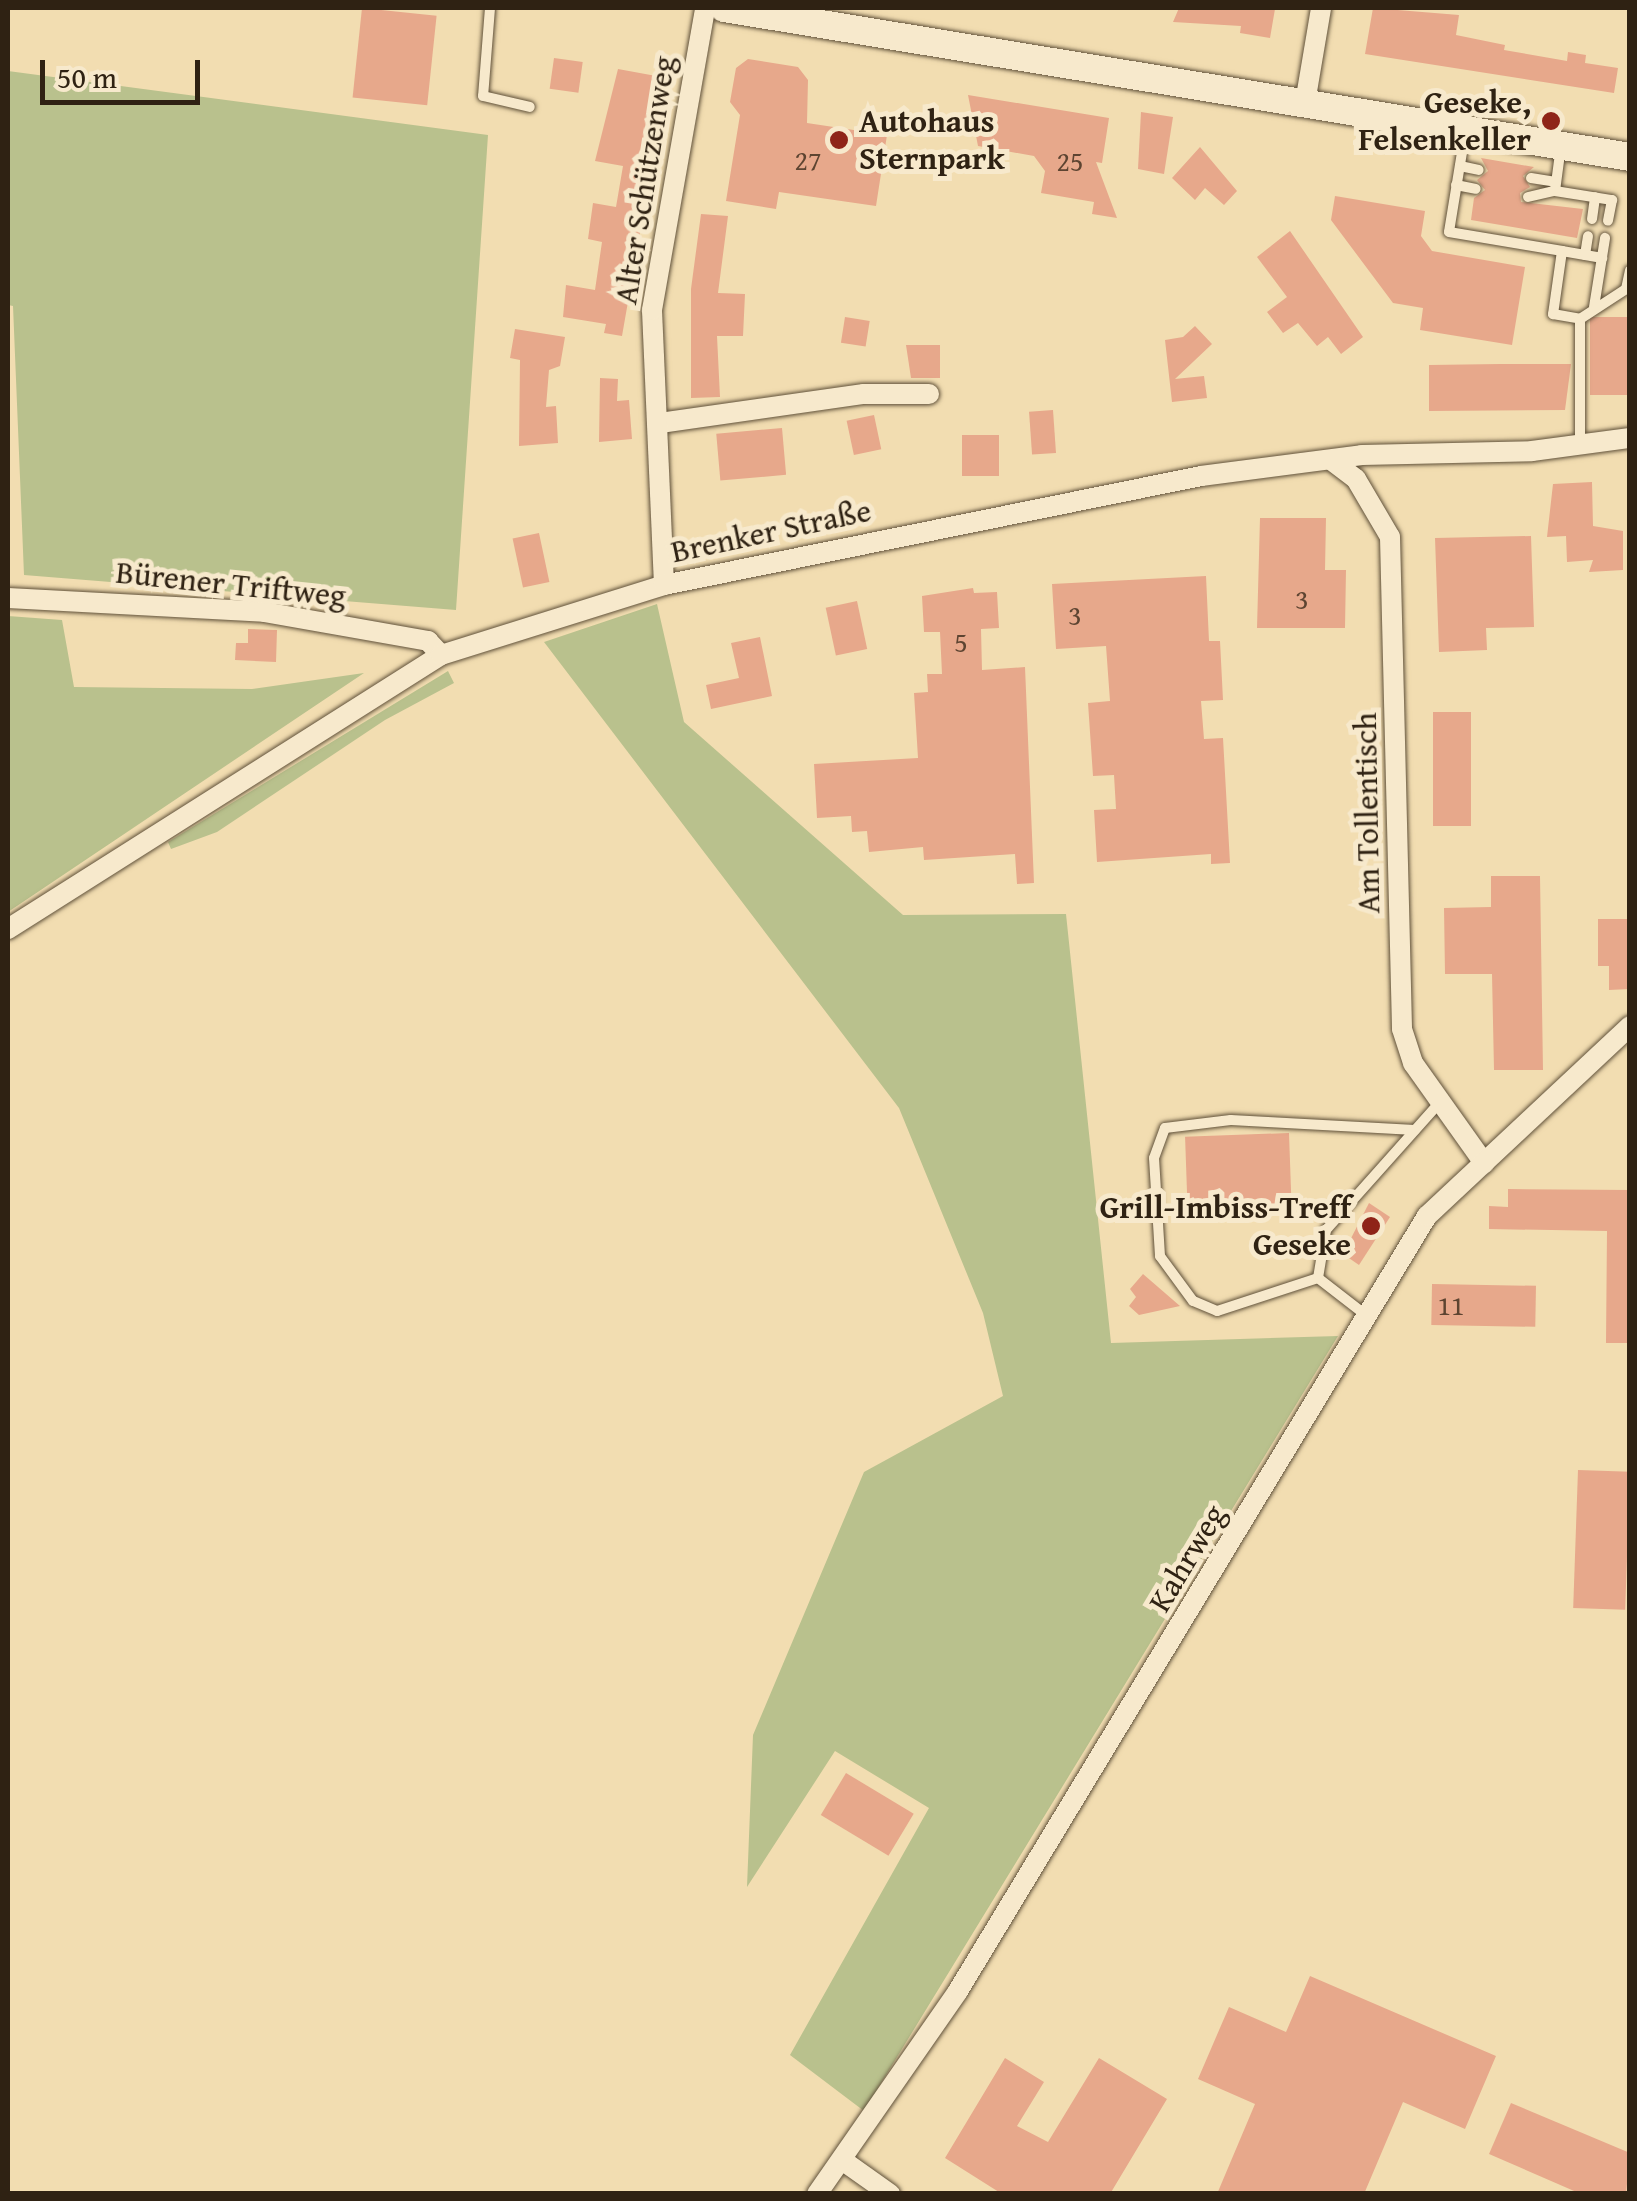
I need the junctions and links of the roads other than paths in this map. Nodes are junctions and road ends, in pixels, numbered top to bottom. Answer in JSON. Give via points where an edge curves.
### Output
{"nodes":[{"id":1,"x":490,"y":8,"type":"edge"},
{"id":2,"x":705,"y":8,"type":"edge"},
{"id":3,"x":724,"y":8,"type":"edge"},
{"id":4,"x":1321,"y":8,"type":"edge"},
{"id":5,"x":795,"y":13,"type":"edge"},
{"id":6,"x":1305,"y":103,"type":"junction"},
{"id":7,"x":530,"y":106,"type":"dead end"},
{"id":8,"x":1465,"y":129,"type":"junction"},
{"id":9,"x":1562,"y":145,"type":"junction"},
{"id":10,"x":1630,"y":157,"type":"edge"},
{"id":11,"x":1460,"y":166,"type":"junction"},
{"id":12,"x":1479,"y":170,"type":"dead end"},
{"id":13,"x":1531,"y":178,"type":"dead end"},
{"id":14,"x":1456,"y":185,"type":"junction"},
{"id":15,"x":1555,"y":186,"type":"junction"},
{"id":16,"x":1476,"y":189,"type":"dead end"},
{"id":17,"x":1528,"y":197,"type":"dead end"},
{"id":18,"x":1596,"y":197,"type":"junction"},
{"id":19,"x":1592,"y":218,"type":"dead end"},
{"id":20,"x":1608,"y":221,"type":"dead end"},
{"id":21,"x":1588,"y":236,"type":"dead end"},
{"id":22,"x":1605,"y":238,"type":"dead end"},
{"id":23,"x":1562,"y":251,"type":"junction"},
{"id":24,"x":1585,"y":255,"type":"junction"},
{"id":25,"x":1602,"y":258,"type":"junction"},
{"id":26,"x":1630,"y":270,"type":"edge"},
{"id":27,"x":1594,"y":308,"type":"junction"},
{"id":28,"x":1580,"y":319,"type":"junction"},
{"id":29,"x":929,"y":394,"type":"dead end"},
{"id":30,"x":660,"y":423,"type":"junction"},
{"id":31,"x":1630,"y":438,"type":"edge"},
{"id":32,"x":1580,"y":447,"type":"junction"},
{"id":33,"x":1330,"y":460,"type":"junction"},
{"id":34,"x":664,"y":584,"type":"junction"},
{"id":35,"x":8,"y":598,"type":"edge"},
{"id":36,"x":441,"y":655,"type":"junction"},
{"id":37,"x":8,"y":929,"type":"edge"},
{"id":38,"x":1630,"y":1026,"type":"edge"},
{"id":39,"x":1440,"y":1102,"type":"junction"},
{"id":40,"x":1415,"y":1130,"type":"junction"},
{"id":41,"x":1484,"y":1163,"type":"junction"},
{"id":42,"x":1318,"y":1278,"type":"junction"},
{"id":43,"x":1368,"y":1316,"type":"junction"},
{"id":44,"x":842,"y":2160,"type":"junction"},
{"id":45,"x":817,"y":2194,"type":"edge"},
{"id":46,"x":890,"y":2194,"type":"edge"}],
"edges":[{"from":1,"to":7,"type":"lane","via":[[483,96]]},
{"from":2,"to":30,"type":"street","name":"Alter Schützenweg","via":[[652,310]]},
{"from":3,"to":5,"type":"main road"},
{"from":4,"to":6,"type":"street"},
{"from":5,"to":6,"type":"main road"},
{"from":6,"to":8,"type":"main road"},
{"from":8,"to":9,"type":"main road"},
{"from":8,"to":11,"type":"lane"},
{"from":9,"to":10,"type":"main road"},
{"from":9,"to":15,"type":"lane"},
{"from":11,"to":12,"type":"lane"},
{"from":11,"to":14,"type":"lane"},
{"from":13,"to":15,"type":"lane"},
{"from":14,"to":16,"type":"lane"},
{"from":14,"to":23,"type":"lane","via":[[1449,232]]},
{"from":15,"to":17,"type":"lane"},
{"from":15,"to":18,"type":"lane"},
{"from":18,"to":19,"type":"lane"},
{"from":18,"to":20,"type":"lane","via":[[1612,200]]},
{"from":21,"to":24,"type":"lane"},
{"from":22,"to":25,"type":"lane"},
{"from":23,"to":24,"type":"lane"},
{"from":23,"to":28,"type":"lane","via":[[1552,314]]},
{"from":24,"to":25,"type":"lane"},
{"from":25,"to":27,"type":"lane"},
{"from":26,"to":27,"type":"lane","via":[[1626,289]]},
{"from":27,"to":28,"type":"lane"},
{"from":28,"to":32,"type":"lane"},
{"from":29,"to":30,"type":"street","via":[[864,394]]},
{"from":30,"to":34,"type":"street","name":"Alter Schützenweg"},
{"from":31,"to":32,"type":"street","name":"Brenker Straße"},
{"from":32,"to":33,"type":"street","name":"Brenker Straße"},
{"from":33,"to":34,"type":"street","name":"Brenker Straße","via":[[1073,500]]},
{"from":33,"to":39,"type":"street","name":"Am Tollentisch","via":[[1356,480],[1390,537],[1402,1029],[1413,1064]]},
{"from":34,"to":36,"type":"street","name":"Brenker Straße"},
{"from":35,"to":36,"type":"street","name":"Bürener Triftweg","via":[[264,612],[428,640]]},
{"from":36,"to":37,"type":"street","name":"Brenker Straße"},
{"from":38,"to":41,"type":"street","name":"Kahrweg"},
{"from":39,"to":40,"type":"lane"},
{"from":39,"to":41,"type":"street","name":"Am Tollentisch"},
{"from":40,"to":42,"type":"lane","via":[[1326,1230]]},
{"from":40,"to":42,"type":"lane","via":[[1231,1120],[1165,1128],[1154,1158],[1160,1256],[1194,1300],[1217,1311]]},
{"from":41,"to":43,"type":"street","name":"Kahrweg","via":[[1427,1216]]},
{"from":42,"to":43,"type":"lane"},
{"from":43,"to":44,"type":"street","name":"Kahrweg","via":[[1060,1826]]},
{"from":44,"to":45,"type":"street","name":"Kahrweg"},
{"from":44,"to":46,"type":"street"}]}
